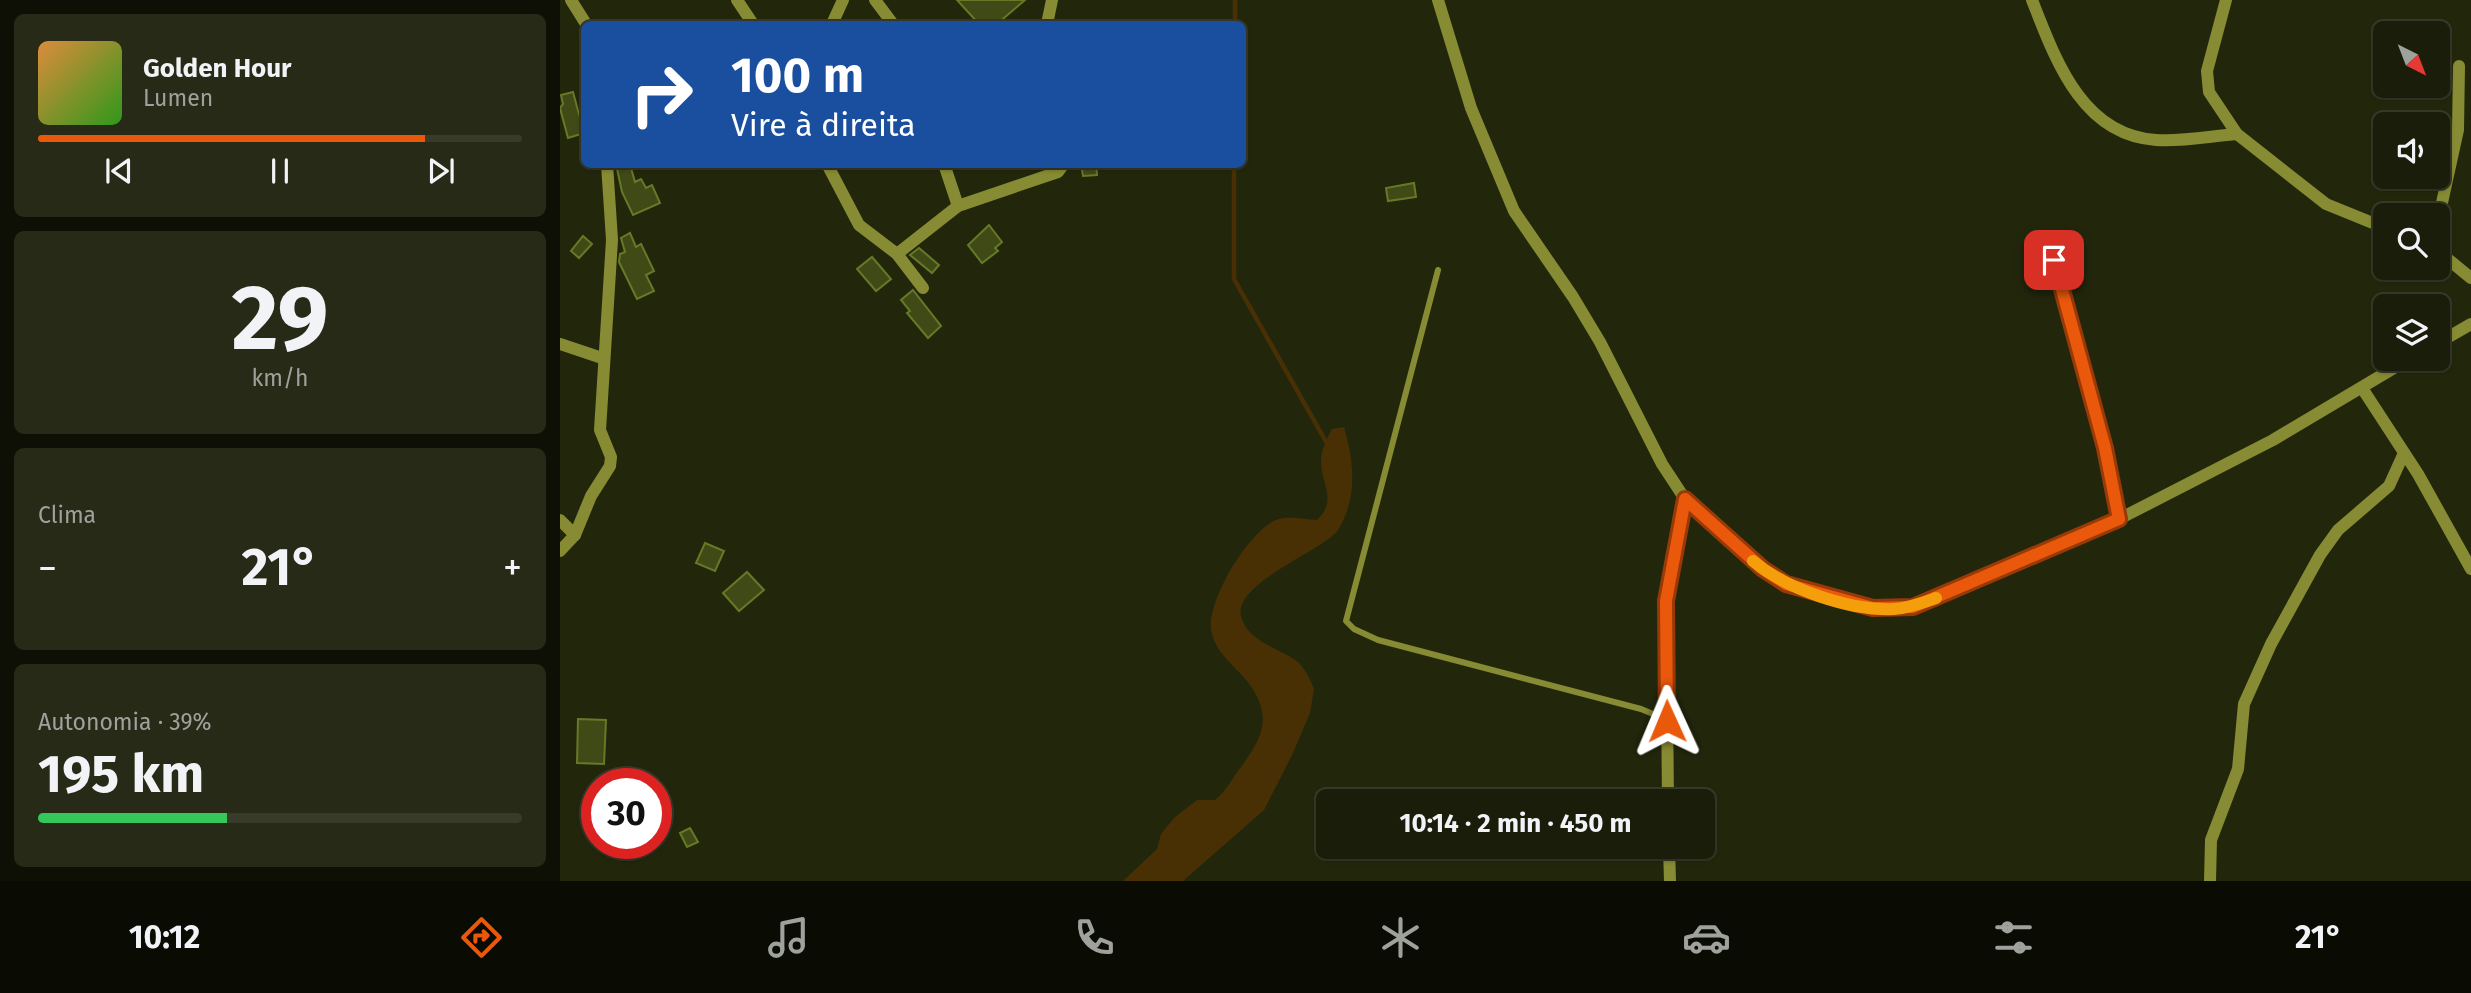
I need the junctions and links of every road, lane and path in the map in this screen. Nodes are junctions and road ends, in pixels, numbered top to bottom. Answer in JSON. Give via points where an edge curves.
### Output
{"nodes":[{"id":1,"x":571,"y":0,"type":"edge"},
{"id":2,"x":737,"y":0,"type":"edge"},
{"id":3,"x":843,"y":0,"type":"edge"},
{"id":4,"x":875,"y":0,"type":"edge"},
{"id":5,"x":1052,"y":0,"type":"edge"},
{"id":6,"x":1438,"y":0,"type":"edge"},
{"id":7,"x":2032,"y":0,"type":"edge"},
{"id":8,"x":2045,"y":0,"type":"edge"},
{"id":9,"x":2226,"y":0,"type":"edge"},
{"id":10,"x":2037,"y":14,"type":"junction"},
{"id":11,"x":584,"y":21,"type":"edge"},
{"id":12,"x":751,"y":21,"type":"edge"},
{"id":13,"x":833,"y":21,"type":"edge"},
{"id":14,"x":891,"y":21,"type":"edge"},
{"id":15,"x":1048,"y":21,"type":"edge"},
{"id":16,"x":2459,"y":66,"type":"dead end"},
{"id":17,"x":2237,"y":134,"type":"junction"},
{"id":18,"x":607,"y":168,"type":"edge"},
{"id":19,"x":829,"y":168,"type":"edge"},
{"id":20,"x":944,"y":168,"type":"edge"},
{"id":21,"x":1061,"y":168,"type":"edge"},
{"id":22,"x":2442,"y":203,"type":"edge"},
{"id":23,"x":958,"y":206,"type":"junction"},
{"id":24,"x":2373,"y":223,"type":"edge"},
{"id":25,"x":897,"y":254,"type":"junction"},
{"id":26,"x":2054,"y":260,"type":"dead end"},
{"id":27,"x":2450,"y":261,"type":"edge"},
{"id":28,"x":1438,"y":270,"type":"dead end"},
{"id":29,"x":2471,"y":278,"type":"edge"},
{"id":30,"x":923,"y":288,"type":"dead end"},
{"id":31,"x":2471,"y":324,"type":"edge"},
{"id":32,"x":2450,"y":336,"type":"edge"},
{"id":33,"x":560,"y":344,"type":"edge"},
{"id":34,"x":602,"y":358,"type":"junction"},
{"id":35,"x":2390,"y":371,"type":"edge"},
{"id":36,"x":2362,"y":388,"type":"junction"},
{"id":37,"x":2404,"y":453,"type":"junction"},
{"id":38,"x":1685,"y":499,"type":"junction"},
{"id":39,"x":2119,"y":519,"type":"junction"},
{"id":40,"x":560,"y":520,"type":"edge"},
{"id":41,"x":575,"y":535,"type":"junction"},
{"id":42,"x":560,"y":551,"type":"edge"},
{"id":43,"x":2471,"y":569,"type":"edge"},
{"id":44,"x":1667,"y":739,"type":"junction"},
{"id":45,"x":1668,"y":789,"type":"edge"},
{"id":46,"x":1669,"y":859,"type":"edge"},
{"id":47,"x":1670,"y":881,"type":"edge"},
{"id":48,"x":2210,"y":881,"type":"edge"}],
"edges":[{"from":1,"to":11,"type":"street"},
{"from":2,"to":12,"type":"street"},
{"from":3,"to":13,"type":"street"},
{"from":4,"to":14,"type":"street"},
{"from":5,"to":15,"type":"street"},
{"from":6,"to":38,"type":"street","via":[[1471,108],[1514,211],[1573,296],[1618,374],[1652,447]]},
{"from":7,"to":10,"type":"street"},
{"from":8,"to":10,"type":"street"},
{"from":9,"to":17,"type":"street","via":[[2207,71],[2209,92]]},
{"from":10,"to":17,"type":"street","via":[[2071,88],[2116,128],[2155,140]]},
{"from":16,"to":22,"type":"street","via":[[2458,130]]},
{"from":17,"to":24,"type":"street","via":[[2326,204]]},
{"from":18,"to":34,"type":"street","via":[[612,240]]},
{"from":19,"to":25,"type":"street","via":[[859,225]]},
{"from":20,"to":23,"type":"street"},
{"from":21,"to":23,"type":"street"},
{"from":23,"to":25,"type":"street"},
{"from":25,"to":30,"type":"street"},
{"from":26,"to":39,"type":"street","via":[[2105,448]]},
{"from":27,"to":29,"type":"street"},
{"from":28,"to":44,"type":"lane","via":[[1346,621],[1378,640],[1641,709],[1658,716]]},
{"from":31,"to":32,"type":"street"},
{"from":33,"to":34,"type":"street"},
{"from":34,"to":41,"type":"street","via":[[600,430],[611,466],[590,496]]},
{"from":35,"to":36,"type":"street"},
{"from":36,"to":37,"type":"street"},
{"from":36,"to":39,"type":"street","via":[[2273,440]]},
{"from":37,"to":43,"type":"street"},
{"from":37,"to":48,"type":"street","via":[[2389,486],[2338,530],[2271,644],[2244,704],[2238,769],[2211,840]]},
{"from":38,"to":39,"type":"street","via":[[1786,584],[1883,609],[1913,607]]},
{"from":38,"to":44,"type":"street","via":[[1666,601]]},
{"from":40,"to":41,"type":"street"},
{"from":41,"to":42,"type":"street"},
{"from":44,"to":45,"type":"street"},
{"from":46,"to":47,"type":"street"}]}
